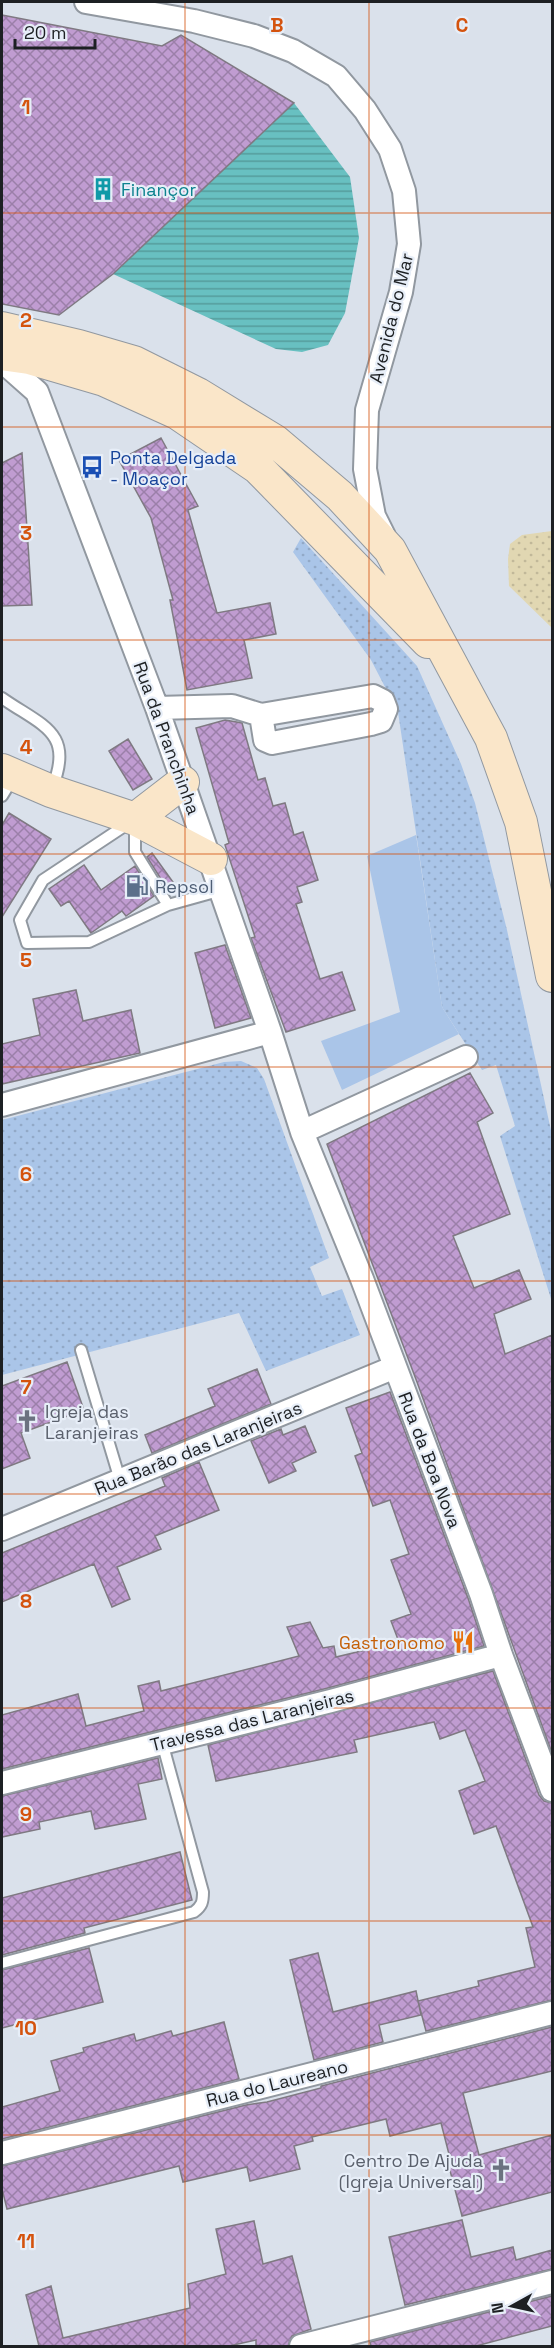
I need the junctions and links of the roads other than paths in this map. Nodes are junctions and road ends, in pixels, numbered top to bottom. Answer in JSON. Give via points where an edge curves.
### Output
{"nodes":[{"id":1,"x":87,"y":2,"type":"edge"},
{"id":2,"x":2,"y":328,"type":"edge"},
{"id":3,"x":2,"y":354,"type":"edge"},
{"id":4,"x":2,"y":361,"type":"edge"},
{"id":5,"x":390,"y":550,"type":"junction"},
{"id":6,"x":449,"y":662,"type":"junction"},
{"id":7,"x":2,"y":698,"type":"edge"},
{"id":8,"x":158,"y":708,"type":"junction"},
{"id":9,"x":261,"y":715,"type":"junction"},
{"id":10,"x":6,"y":780,"type":"edge"},
{"id":11,"x":183,"y":782,"type":"junction"},
{"id":12,"x":51,"y":791,"type":"junction"},
{"id":13,"x":135,"y":819,"type":"junction"},
{"id":14,"x":211,"y":859,"type":"junction"},
{"id":15,"x":222,"y":890,"type":"junction"},
{"id":16,"x":168,"y":905,"type":"junction"},
{"id":17,"x":552,"y":975,"type":"edge"},
{"id":18,"x":270,"y":1032,"type":"junction"},
{"id":19,"x":466,"y":1057,"type":"dead end"},
{"id":20,"x":2,"y":1105,"type":"edge"},
{"id":21,"x":302,"y":1132,"type":"junction"},
{"id":22,"x":81,"y":1350,"type":"dead end"},
{"id":23,"x":395,"y":1367,"type":"junction"},
{"id":24,"x":120,"y":1480,"type":"junction"},
{"id":25,"x":2,"y":1529,"type":"edge"},
{"id":26,"x":501,"y":1655,"type":"junction"},
{"id":27,"x":162,"y":1742,"type":"junction"},
{"id":28,"x":2,"y":1783,"type":"edge"},
{"id":29,"x":552,"y":1790,"type":"edge"},
{"id":30,"x":2,"y":1963,"type":"edge"},
{"id":31,"x":552,"y":2013,"type":"edge"},
{"id":32,"x":2,"y":2153,"type":"edge"},
{"id":33,"x":552,"y":2283,"type":"edge"},
{"id":34,"x":300,"y":2346,"type":"edge"}],
"edges":[{"from":1,"to":5,"type":"street","name":"Avenida do Mar","via":[[194,21],[254,36],[293,51],[336,76],[365,110],[390,150],[404,191],[409,244],[401,292],[367,410],[364,469],[374,516]]},
{"from":2,"to":5,"type":"main road","via":[[134,362],[198,394],[275,441],[340,496]]},
{"from":3,"to":6,"type":"main road","via":[[104,380],[177,413],[258,468]]},
{"from":4,"to":8,"type":"street","name":"Rua da Pranchinha","via":[[37,392]]},
{"from":5,"to":6,"type":"main road"},
{"from":6,"to":17,"type":"main road","via":[[490,738],[520,822]]},
{"from":7,"to":12,"type":"lane","via":[[54,734],[61,751],[61,768]]},
{"from":8,"to":9,"type":"street","via":[[232,706]]},
{"from":8,"to":11,"type":"street","name":"Rua da Pranchinha"},
{"from":9,"to":9,"type":"street","via":[[373,696],[383,701],[386,710],[381,721],[371,724],[272,743],[265,740]]},
{"from":10,"to":12,"type":"main road"},
{"from":11,"to":13,"type":"main road"},
{"from":11,"to":14,"type":"street","name":"Rua da Pranchinha"},
{"from":12,"to":13,"type":"main road"},
{"from":13,"to":14,"type":"main road"},
{"from":13,"to":16,"type":"lane","via":[[135,852]]},
{"from":13,"to":16,"type":"lane","via":[[43,880],[20,920],[27,943],[89,942]]},
{"from":14,"to":15,"type":"street","name":"Rua da Pranchinha"},
{"from":15,"to":16,"type":"lane"},
{"from":15,"to":18,"type":"street","name":"Rua da Pranchinha"},
{"from":18,"to":20,"type":"street"},
{"from":18,"to":21,"type":"street","name":"Rua da Pranchinha"},
{"from":19,"to":21,"type":"street"},
{"from":21,"to":23,"type":"street","name":"Rua da Boa Nova"},
{"from":22,"to":24,"type":"lane"},
{"from":23,"to":24,"type":"street","name":"Rua Barão das Laranjeiras"},
{"from":23,"to":26,"type":"street","name":"Rua da Boa Nova"},
{"from":24,"to":25,"type":"street","name":"Rua Barão das Laranjeiras"},
{"from":26,"to":27,"type":"street","name":"Travessa das Laranjeiras"},
{"from":26,"to":29,"type":"street","name":"Rua da Boa Nova"},
{"from":27,"to":28,"type":"street","name":"Travessa das Laranjeiras"},
{"from":27,"to":30,"type":"lane","via":[[203,1892],[200,1908]]},
{"from":31,"to":32,"type":"street","name":"Rua do Laureano"},
{"from":33,"to":34,"type":"street"}]}
